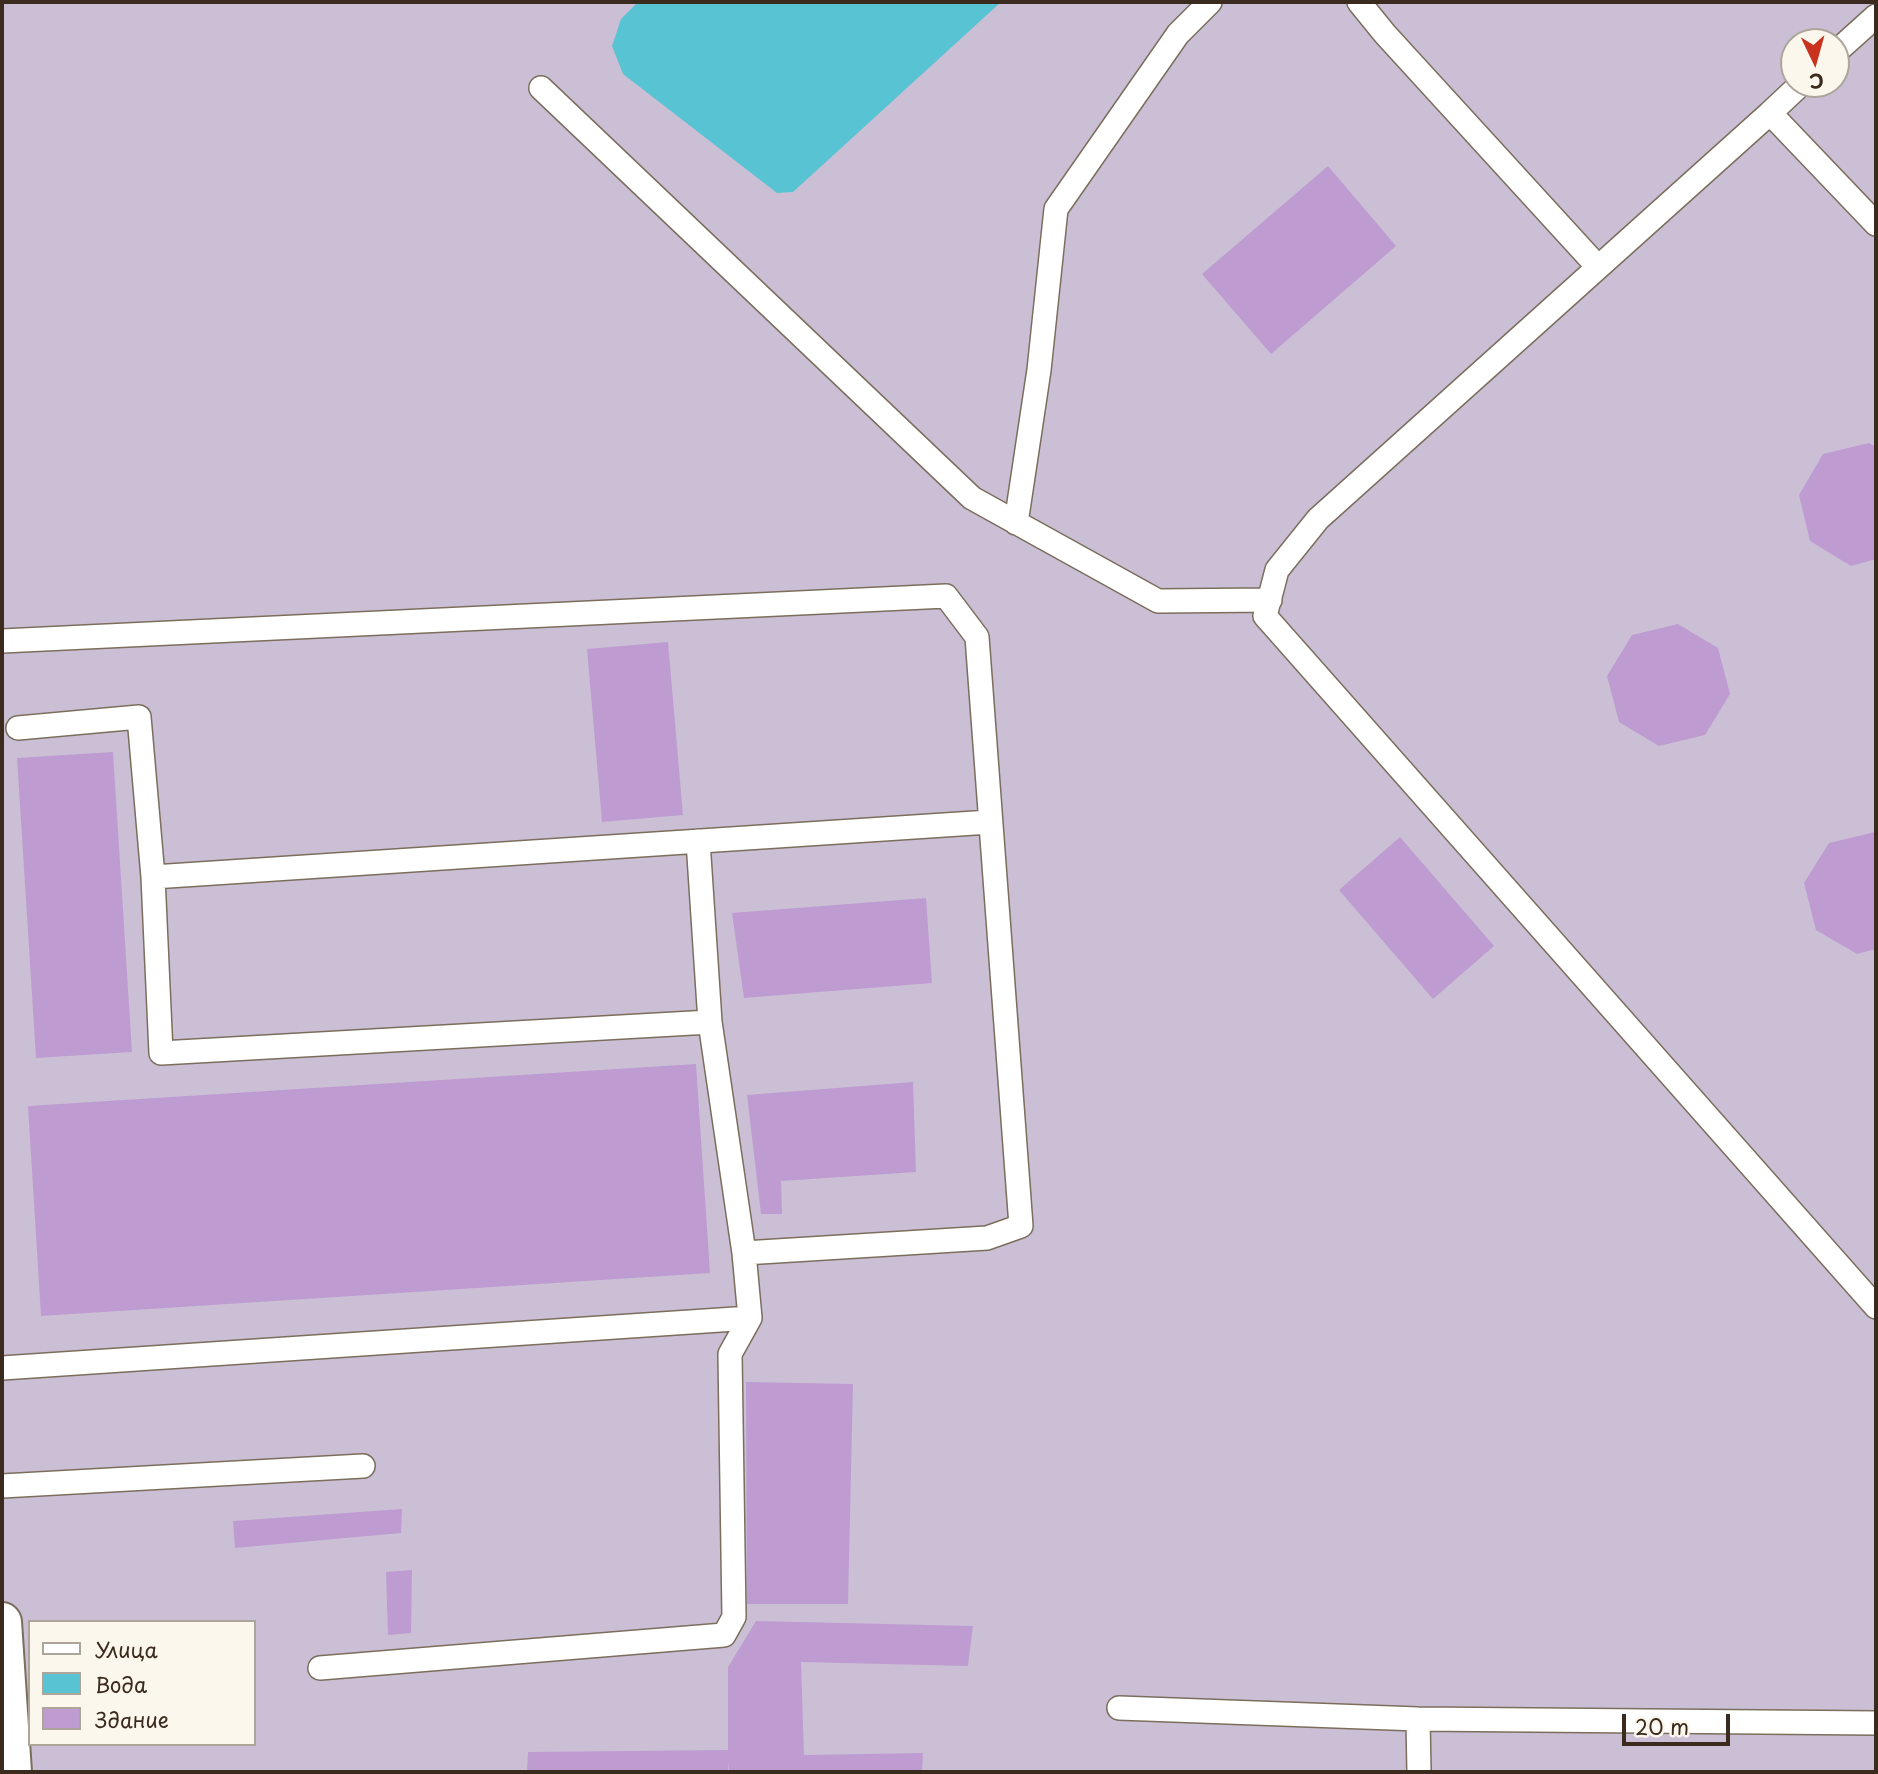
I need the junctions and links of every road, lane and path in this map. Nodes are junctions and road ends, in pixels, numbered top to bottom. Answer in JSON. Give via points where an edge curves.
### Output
{"nodes":[{"id":1,"x":1210,"y":2,"type":"edge"},
{"id":2,"x":1359,"y":2,"type":"edge"},
{"id":3,"x":1876,"y":16,"type":"edge"},
{"id":4,"x":1850,"y":39,"type":"edge"},
{"id":5,"x":541,"y":88,"type":"dead end"},
{"id":6,"x":1786,"y":98,"type":"edge"},
{"id":7,"x":1770,"y":113,"type":"junction"},
{"id":8,"x":1876,"y":224,"type":"edge"},
{"id":9,"x":1598,"y":268,"type":"junction"},
{"id":10,"x":1016,"y":523,"type":"junction"},
{"id":11,"x":1270,"y":600,"type":"junction"},
{"id":12,"x":2,"y":642,"type":"edge"},
{"id":13,"x":18,"y":728,"type":"dead end"},
{"id":14,"x":990,"y":822,"type":"junction"},
{"id":15,"x":698,"y":841,"type":"junction"},
{"id":16,"x":153,"y":877,"type":"junction"},
{"id":17,"x":710,"y":1022,"type":"junction"},
{"id":18,"x":744,"y":1254,"type":"junction"},
{"id":19,"x":1876,"y":1307,"type":"edge"},
{"id":20,"x":750,"y":1318,"type":"junction"},
{"id":21,"x":2,"y":1368,"type":"edge"},
{"id":22,"x":363,"y":1466,"type":"dead end"},
{"id":23,"x":2,"y":1486,"type":"edge"},
{"id":24,"x":2,"y":1622,"type":"edge"},
{"id":25,"x":320,"y":1668,"type":"dead end"},
{"id":26,"x":1118,"y":1708,"type":"dead end"},
{"id":27,"x":1418,"y":1719,"type":"junction"},
{"id":28,"x":1876,"y":1723,"type":"edge"},
{"id":29,"x":12,"y":1772,"type":"edge"},
{"id":30,"x":1419,"y":1772,"type":"edge"}],
"edges":[{"from":1,"to":10,"type":"lane","via":[[1178,34],[1056,209]]},
{"from":2,"to":9,"type":"lane"},
{"from":3,"to":4,"type":"lane"},
{"from":5,"to":10,"type":"lane","via":[[972,498]]},
{"from":6,"to":7,"type":"lane"},
{"from":7,"to":8,"type":"lane"},
{"from":7,"to":9,"type":"lane"},
{"from":9,"to":11,"type":"lane","via":[[1318,519],[1278,570]]},
{"from":10,"to":11,"type":"lane","via":[[1158,601]]},
{"from":11,"to":19,"type":"lane","via":[[1265,616]]},
{"from":12,"to":14,"type":"lane","via":[[946,596],[977,637]]},
{"from":13,"to":16,"type":"lane","via":[[139,717]]},
{"from":14,"to":15,"type":"lane"},
{"from":14,"to":18,"type":"lane","via":[[1021,1226],[987,1238]]},
{"from":15,"to":16,"type":"lane"},
{"from":15,"to":17,"type":"lane"},
{"from":16,"to":17,"type":"lane","via":[[161,1053]]},
{"from":17,"to":18,"type":"lane"},
{"from":18,"to":20,"type":"lane"},
{"from":20,"to":21,"type":"lane"},
{"from":20,"to":25,"type":"lane","via":[[730,1354],[734,1617],[724,1634]]},
{"from":22,"to":23,"type":"lane"},
{"from":24,"to":29,"type":"street"},
{"from":26,"to":27,"type":"lane"},
{"from":27,"to":28,"type":"lane"},
{"from":27,"to":30,"type":"lane"}]}
